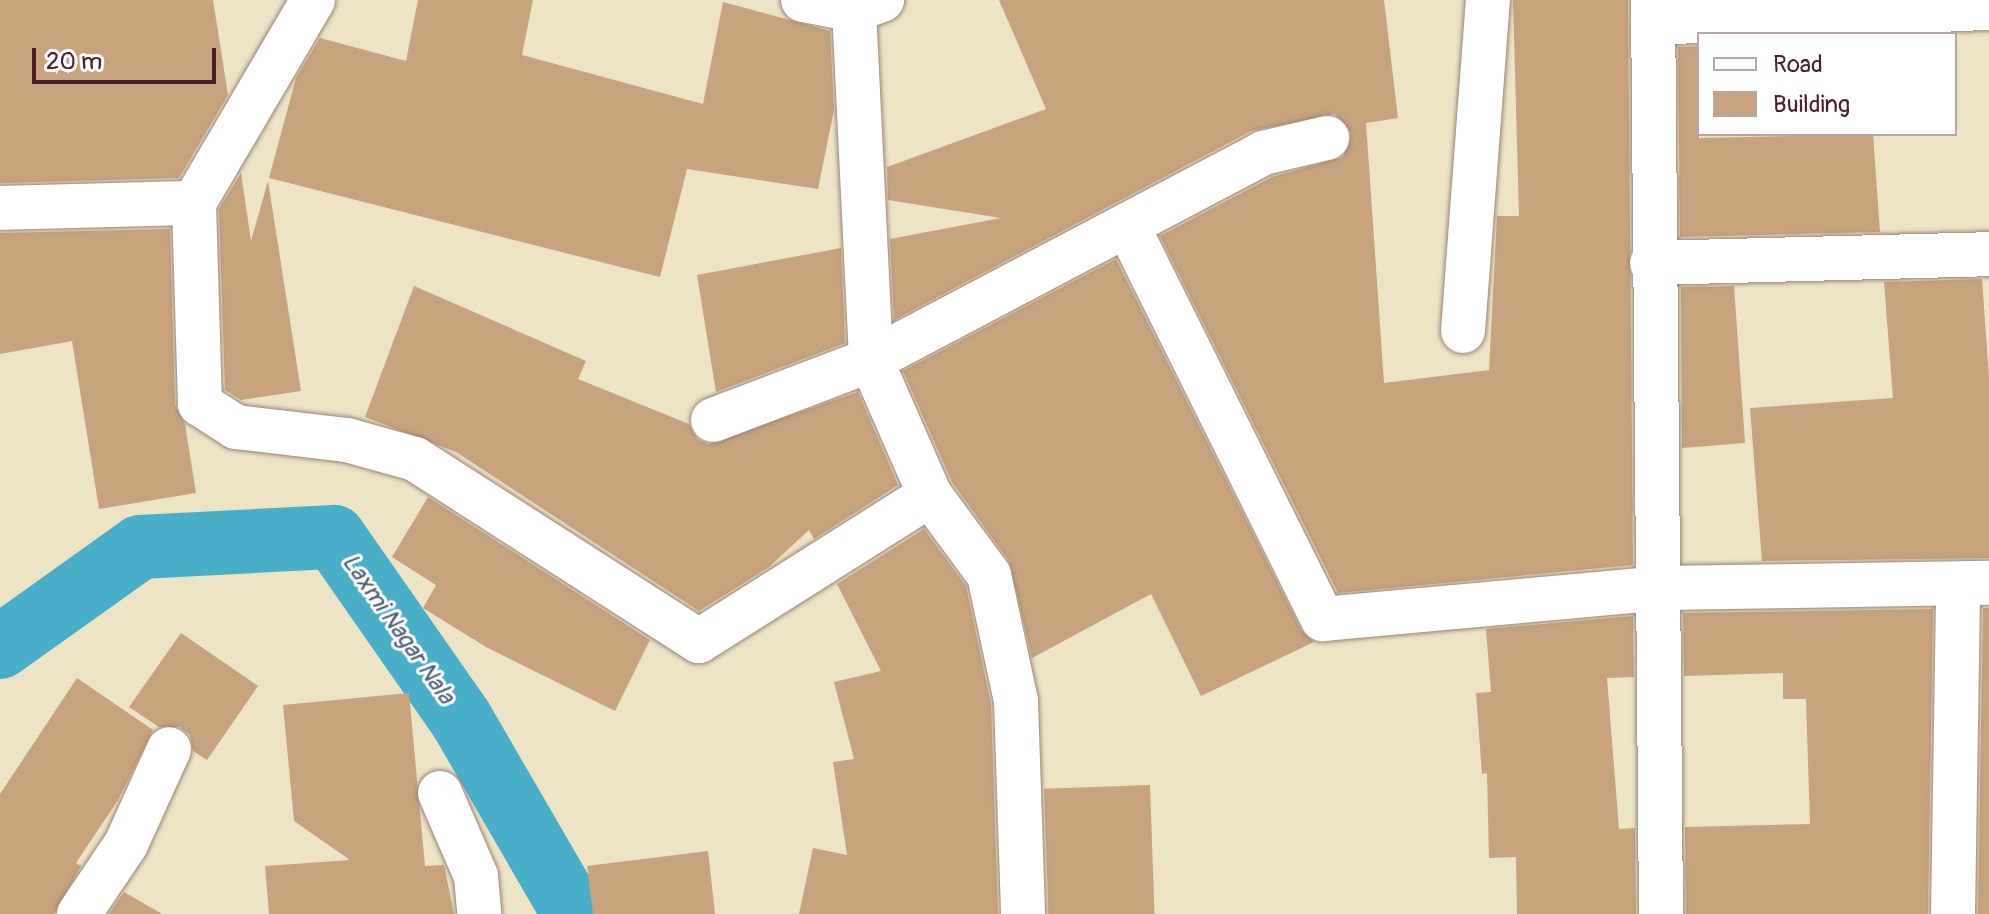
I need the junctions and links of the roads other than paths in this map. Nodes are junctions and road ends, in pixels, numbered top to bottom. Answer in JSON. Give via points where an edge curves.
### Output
{"nodes":[{"id":1,"x":313,"y":0,"type":"edge"},
{"id":2,"x":803,"y":0,"type":"edge"},
{"id":3,"x":1488,"y":0,"type":"edge"},
{"id":4,"x":869,"y":5,"type":"edge"},
{"id":5,"x":1989,"y":8,"type":"edge"},
{"id":6,"x":1653,"y":12,"type":"edge"},
{"id":7,"x":1327,"y":138,"type":"dead end"},
{"id":8,"x":194,"y":203,"type":"junction"},
{"id":9,"x":0,"y":208,"type":"edge"},
{"id":10,"x":1128,"y":227,"type":"junction"},
{"id":11,"x":1989,"y":254,"type":"edge"},
{"id":12,"x":1652,"y":263,"type":"junction"},
{"id":13,"x":1463,"y":331,"type":"dead end"},
{"id":14,"x":871,"y":360,"type":"junction"},
{"id":15,"x":713,"y":420,"type":"dead end"},
{"id":16,"x":930,"y":495,"type":"junction"},
{"id":17,"x":1974,"y":584,"type":"edge"},
{"id":18,"x":1661,"y":588,"type":"junction"},
{"id":19,"x":169,"y":749,"type":"dead end"},
{"id":20,"x":440,"y":793,"type":"dead end"},
{"id":21,"x":79,"y":914,"type":"edge"},
{"id":22,"x":479,"y":914,"type":"edge"},
{"id":23,"x":1023,"y":914,"type":"edge"},
{"id":24,"x":1661,"y":914,"type":"edge"},
{"id":25,"x":1953,"y":914,"type":"edge"}],
"edges":[{"from":1,"to":8,"type":"street"},
{"from":2,"to":4,"type":"street"},
{"from":3,"to":13,"type":"street"},
{"from":4,"to":14,"type":"street"},
{"from":5,"to":6,"type":"street"},
{"from":6,"to":12,"type":"street"},
{"from":7,"to":10,"type":"street","via":[[1263,153]]},
{"from":8,"to":9,"type":"street"},
{"from":8,"to":16,"type":"street","via":[[200,404],[236,427],[347,440],[415,459],[699,641]]},
{"from":10,"to":14,"type":"street"},
{"from":10,"to":18,"type":"street","via":[[1323,619]]},
{"from":11,"to":12,"type":"street"},
{"from":12,"to":18,"type":"street"},
{"from":14,"to":15,"type":"street"},
{"from":14,"to":16,"type":"street"},
{"from":16,"to":23,"type":"street","via":[[989,575],[1016,701]]},
{"from":17,"to":18,"type":"street"},
{"from":17,"to":25,"type":"street"},
{"from":18,"to":24,"type":"street"},
{"from":19,"to":21,"type":"street","via":[[126,844]]},
{"from":20,"to":22,"type":"street","via":[[476,876]]}]}
